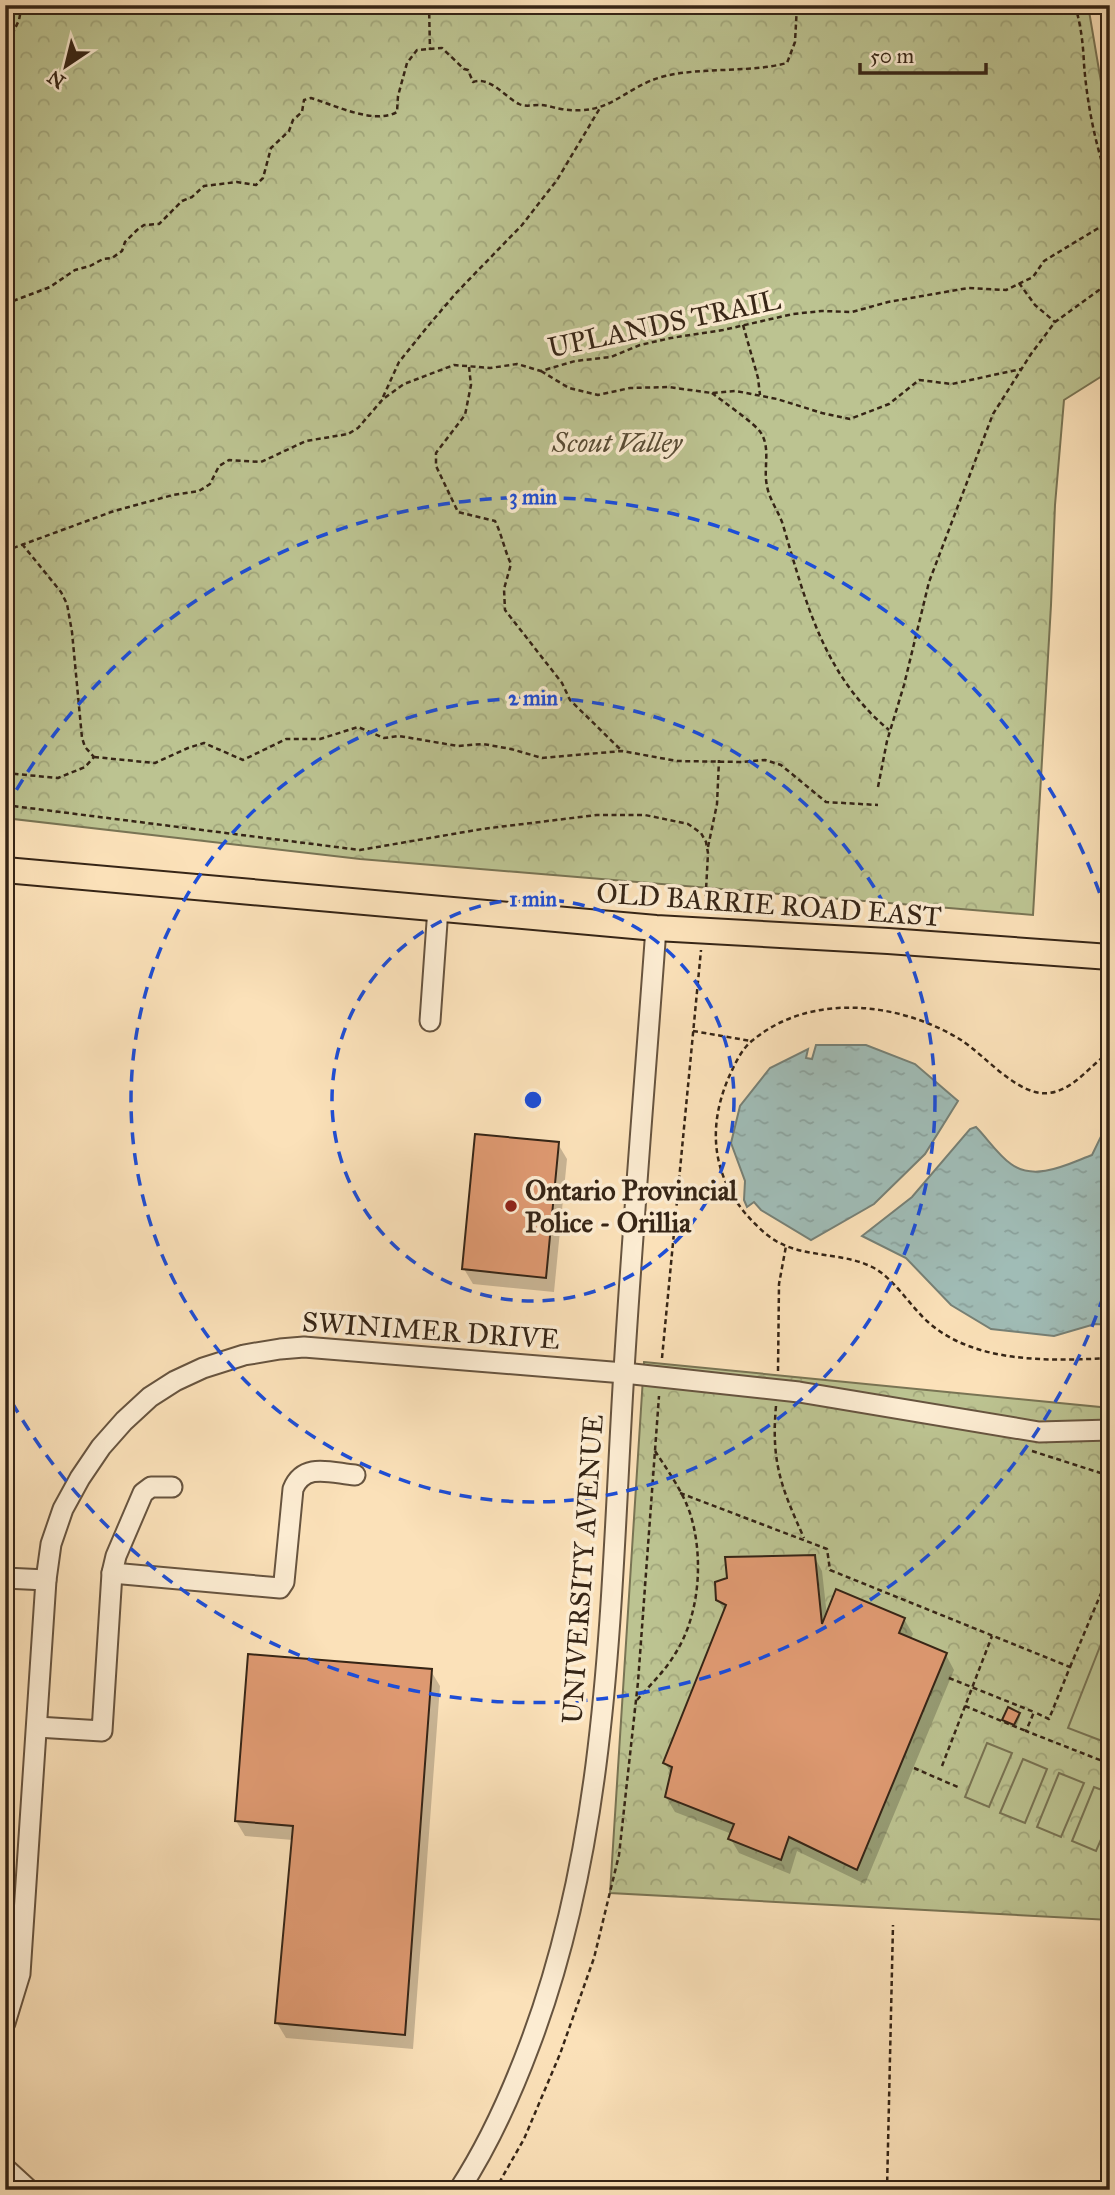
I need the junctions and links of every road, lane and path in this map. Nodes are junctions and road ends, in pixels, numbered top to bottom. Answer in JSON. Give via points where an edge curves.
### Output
{"nodes":[{"id":1,"x":22,"y":5,"type":"edge"},
{"id":2,"x":429,"y":5,"type":"edge"},
{"id":3,"x":797,"y":5,"type":"edge"},
{"id":4,"x":1075,"y":5,"type":"edge"},
{"id":5,"x":5,"y":50,"type":"edge"},
{"id":6,"x":430,"y":50,"type":"junction"},
{"id":7,"x":600,"y":108,"type":"junction"},
{"id":8,"x":1110,"y":186,"type":"edge"},
{"id":9,"x":1110,"y":221,"type":"edge"},
{"id":10,"x":1110,"y":282,"type":"edge"},
{"id":11,"x":1019,"y":284,"type":"junction"},
{"id":12,"x":5,"y":304,"type":"edge"},
{"id":13,"x":1055,"y":322,"type":"junction"},
{"id":14,"x":743,"y":325,"type":"junction"},
{"id":15,"x":469,"y":366,"type":"junction"},
{"id":16,"x":1021,"y":369,"type":"junction"},
{"id":17,"x":541,"y":371,"type":"junction"},
{"id":18,"x":712,"y":393,"type":"junction"},
{"id":19,"x":760,"y":396,"type":"junction"},
{"id":20,"x":383,"y":399,"type":"junction"},
{"id":21,"x":22,"y":544,"type":"junction"},
{"id":22,"x":5,"y":551,"type":"edge"},
{"id":23,"x":890,"y":732,"type":"junction"},
{"id":24,"x":622,"y":751,"type":"junction"},
{"id":25,"x":94,"y":757,"type":"junction"},
{"id":26,"x":719,"y":760,"type":"junction"},
{"id":27,"x":5,"y":773,"type":"edge"},
{"id":28,"x":878,"y":788,"type":"dead end"},
{"id":29,"x":5,"y":805,"type":"edge"},
{"id":30,"x":878,"y":805,"type":"dead end"},
{"id":31,"x":707,"y":848,"type":"junction"},
{"id":32,"x":5,"y":870,"type":"edge"},
{"id":33,"x":707,"y":897,"type":"dead end"},
{"id":34,"x":438,"y":908,"type":"junction"},
{"id":35,"x":656,"y":928,"type":"junction"},
{"id":36,"x":702,"y":947,"type":"dead end"},
{"id":37,"x":1110,"y":957,"type":"edge"},
{"id":38,"x":430,"y":1021,"type":"dead end"},
{"id":39,"x":693,"y":1031,"type":"junction"},
{"id":40,"x":751,"y":1041,"type":"junction"},
{"id":41,"x":1110,"y":1052,"type":"edge"},
{"id":42,"x":1110,"y":1358,"type":"edge"},
{"id":43,"x":624,"y":1373,"type":"junction"},
{"id":44,"x":661,"y":1377,"type":"junction"},
{"id":45,"x":1110,"y":1430,"type":"edge"},
{"id":46,"x":655,"y":1451,"type":"junction"},
{"id":47,"x":1032,"y":1451,"type":"dead end"},
{"id":48,"x":355,"y":1475,"type":"dead end"},
{"id":49,"x":1110,"y":1476,"type":"edge"},
{"id":50,"x":172,"y":1487,"type":"dead end"},
{"id":51,"x":681,"y":1493,"type":"junction"},
{"id":52,"x":1110,"y":1572,"type":"edge"},
{"id":53,"x":112,"y":1573,"type":"junction"},
{"id":54,"x":5,"y":1578,"type":"edge"},
{"id":55,"x":46,"y":1580,"type":"junction"},
{"id":56,"x":992,"y":1636,"type":"junction"},
{"id":57,"x":1070,"y":1667,"type":"junction"},
{"id":58,"x":949,"y":1678,"type":"dead end"},
{"id":59,"x":972,"y":1687,"type":"junction"},
{"id":60,"x":636,"y":1701,"type":"junction"},
{"id":61,"x":965,"y":1706,"type":"junction"},
{"id":62,"x":1034,"y":1712,"type":"junction"},
{"id":63,"x":37,"y":1727,"type":"junction"},
{"id":64,"x":1026,"y":1731,"type":"junction"},
{"id":65,"x":1110,"y":1764,"type":"edge"},
{"id":66,"x":942,"y":1766,"type":"dead end"},
{"id":67,"x":914,"y":1768,"type":"dead end"},
{"id":68,"x":960,"y":1788,"type":"dead end"},
{"id":69,"x":893,"y":1925,"type":"dead end"},
{"id":70,"x":5,"y":2023,"type":"edge"},
{"id":71,"x":5,"y":2168,"type":"edge"},
{"id":72,"x":29,"y":2190,"type":"edge"},
{"id":73,"x":459,"y":2190,"type":"edge"},
{"id":74,"x":495,"y":2190,"type":"edge"},
{"id":75,"x":887,"y":2190,"type":"edge"}],
"edges":[{"from":1,"to":5,"type":"path"},
{"from":2,"to":6,"type":"path"},
{"from":3,"to":7,"type":"path","via":[[795,42],[787,63],[666,76]]},
{"from":4,"to":8,"type":"path","via":[[1102,166]]},
{"from":6,"to":7,"type":"path","via":[[442,48],[468,70],[473,82],[485,81],[522,106],[543,104],[573,111]]},
{"from":6,"to":12,"type":"path","via":[[418,50],[407,63],[397,112],[391,116],[304,100],[289,131],[271,148],[263,178],[256,185],[237,182],[201,188],[159,224],[137,230],[112,258],[75,270]]},
{"from":7,"to":20,"type":"path","via":[[557,180],[522,225],[399,362]]},
{"from":9,"to":11,"type":"path","via":[[1044,261],[1033,277]]},
{"from":10,"to":13,"type":"path"},
{"from":11,"to":13,"type":"path"},
{"from":11,"to":14,"type":"path","name":"UPLANDS TRAIL","via":[[1006,290],[968,288],[852,312],[793,314]]},
{"from":13,"to":16,"type":"path"},
{"from":14,"to":17,"type":"path","name":"UPLANDS TRAIL"},
{"from":14,"to":19,"type":"path"},
{"from":15,"to":17,"type":"path","name":"UPLANDS TRAIL","via":[[517,364]]},
{"from":15,"to":20,"type":"path","name":"UPLANDS TRAIL","via":[[432,372]]},
{"from":15,"to":24,"type":"path","via":[[466,415],[436,453],[436,466],[458,512],[495,521],[502,534],[511,564],[503,589],[506,610],[570,700]]},
{"from":16,"to":19,"type":"path","via":[[952,384],[919,380],[888,404],[850,419]]},
{"from":16,"to":23,"type":"path","via":[[993,414],[929,582]]},
{"from":17,"to":18,"type":"path","via":[[569,388],[598,395],[668,387]]},
{"from":18,"to":19,"type":"path"},
{"from":18,"to":23,"type":"path","via":[[761,433],[768,461],[766,485],[815,629],[852,694]]},
{"from":20,"to":21,"type":"path","name":"UPLANDS TRAIL","via":[[348,434],[306,441],[261,462],[229,460],[219,466],[211,484],[199,491],[114,511]]},
{"from":21,"to":22,"type":"path","name":"UPLANDS TRAIL"},
{"from":21,"to":25,"type":"path","via":[[67,604],[82,738]]},
{"from":23,"to":28,"type":"path"},
{"from":24,"to":25,"type":"path","via":[[542,758],[483,744],[458,746],[399,736],[384,738],[358,727],[320,739],[286,738],[243,760],[204,743],[155,763]]},
{"from":24,"to":26,"type":"path","via":[[677,761]]},
{"from":25,"to":27,"type":"path","via":[[85,767],[58,778]]},
{"from":26,"to":30,"type":"path","via":[[765,760],[781,765],[826,802]]},
{"from":26,"to":31,"type":"path","via":[[717,804]]},
{"from":29,"to":31,"type":"path","via":[[360,850],[482,829],[597,815],[645,815],[696,828]]},
{"from":31,"to":33,"type":"path"},
{"from":32,"to":34,"type":"main road","name":"OLD BARRIE ROAD EAST"},
{"from":34,"to":35,"type":"main road","name":"OLD BARRIE ROAD EAST"},
{"from":34,"to":38,"type":"street"},
{"from":35,"to":37,"type":"main road","name":"OLD BARRIE ROAD EAST"},
{"from":35,"to":43,"type":"street","name":"UNIVERSITY AVENUE"},
{"from":36,"to":39,"type":"path"},
{"from":39,"to":40,"type":"path"},
{"from":39,"to":44,"type":"path"},
{"from":40,"to":41,"type":"path","via":[[801,1013],[880,1010],[933,1024],[1016,1083],[1041,1094],[1065,1088]]},
{"from":40,"to":42,"type":"path","via":[[725,1085],[715,1127],[722,1179],[755,1225],[792,1249],[876,1269],[912,1309],[955,1341],[1031,1358]]},
{"from":43,"to":44,"type":"street","name":"SWINIMER DRIVE"},
{"from":43,"to":55,"type":"street","name":"SWINIMER DRIVE","via":[[304,1347],[244,1355],[203,1368],[150,1397],[101,1447],[63,1509],[51,1544]]},
{"from":43,"to":73,"type":"street","name":"UNIVERSITY AVENUE","via":[[607,1667],[584,1847],[563,1945],[540,2016],[495,2129]]},
{"from":44,"to":45,"type":"street","name":"SWINIMER DRIVE","via":[[799,1392],[1039,1432]]},
{"from":44,"to":46,"type":"path"},
{"from":46,"to":51,"type":"path"},
{"from":46,"to":60,"type":"path"},
{"from":47,"to":49,"type":"path"},
{"from":48,"to":53,"type":"street","via":[[309,1471],[295,1482],[280,1588]]},
{"from":50,"to":53,"type":"street","via":[[151,1487],[143,1493]]},
{"from":51,"to":56,"type":"path","via":[[827,1549],[830,1570]]},
{"from":51,"to":60,"type":"path","via":[[695,1533],[693,1608],[676,1654]]},
{"from":52,"to":57,"type":"path"},
{"from":53,"to":63,"type":"street","via":[[102,1731]]},
{"from":54,"to":55,"type":"street"},
{"from":55,"to":63,"type":"street","name":"SWINIMER DRIVE"},
{"from":56,"to":57,"type":"path"},
{"from":56,"to":59,"type":"path"},
{"from":57,"to":62,"type":"path","via":[[1049,1718]]},
{"from":58,"to":59,"type":"path"},
{"from":59,"to":61,"type":"path"},
{"from":59,"to":62,"type":"path"},
{"from":60,"to":74,"type":"path","via":[[619,1855],[594,1958],[524,2139]]},
{"from":61,"to":64,"type":"path"},
{"from":61,"to":66,"type":"path"},
{"from":62,"to":64,"type":"path"},
{"from":63,"to":70,"type":"street","name":"SWINIMER DRIVE","via":[[20,1975]]},
{"from":64,"to":65,"type":"path"},
{"from":67,"to":68,"type":"path"},
{"from":69,"to":75,"type":"path"},
{"from":71,"to":72,"type":"street"}]}
